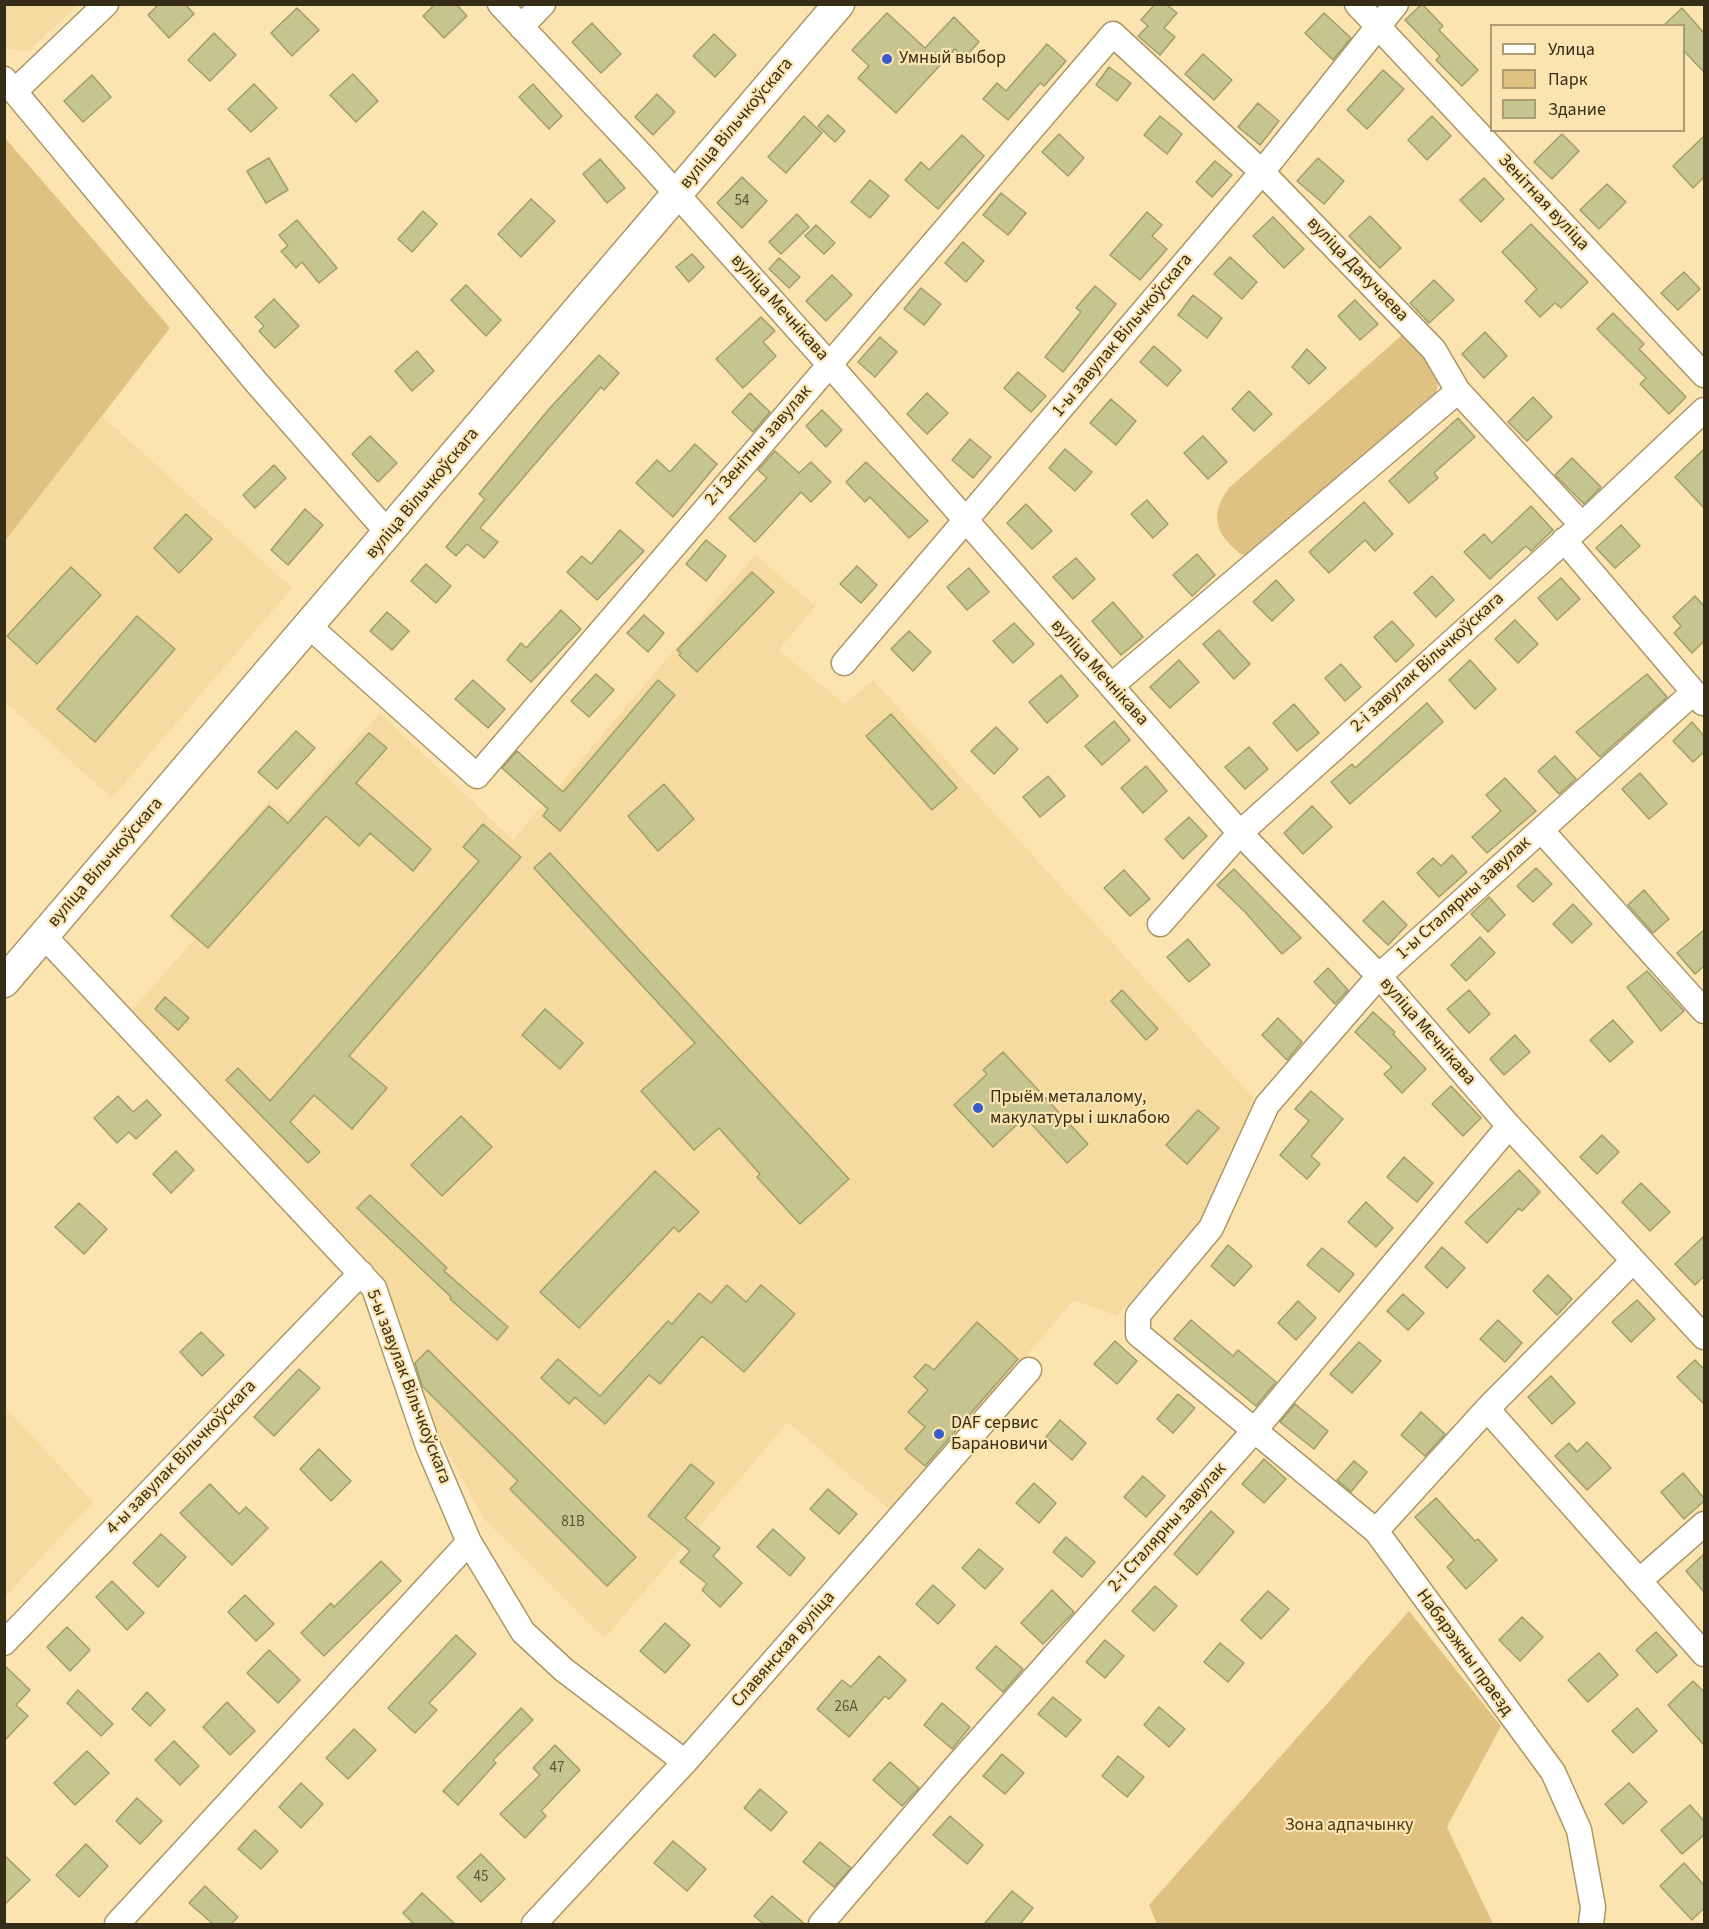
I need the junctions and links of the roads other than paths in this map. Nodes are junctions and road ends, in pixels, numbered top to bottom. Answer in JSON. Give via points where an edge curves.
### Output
{"nodes":[{"id":1,"x":106,"y":4,"type":"edge"},
{"id":2,"x":500,"y":4,"type":"edge"},
{"id":3,"x":543,"y":4,"type":"edge"},
{"id":4,"x":839,"y":4,"type":"edge"},
{"id":5,"x":1358,"y":4,"type":"edge"},
{"id":6,"x":1396,"y":4,"type":"edge"},
{"id":7,"x":521,"y":27,"type":"junction"},
{"id":8,"x":1378,"y":27,"type":"junction"},
{"id":9,"x":1113,"y":34,"type":"joint"},
{"id":10,"x":10,"y":85,"type":"edge"},
{"id":11,"x":1262,"y":172,"type":"junction"},
{"id":12,"x":677,"y":195,"type":"junction"},
{"id":13,"x":829,"y":364,"type":"junction"},
{"id":14,"x":1704,"y":375,"type":"edge"},
{"id":15,"x":1458,"y":391,"type":"junction"},
{"id":16,"x":1704,"y":410,"type":"edge"},
{"id":17,"x":966,"y":523,"type":"junction"},
{"id":18,"x":1573,"y":533,"type":"junction"},
{"id":19,"x":389,"y":534,"type":"junction"},
{"id":20,"x":310,"y":627,"type":"junction"},
{"id":21,"x":844,"y":663,"type":"dead end"},
{"id":22,"x":1111,"y":686,"type":"junction"},
{"id":23,"x":1699,"y":698,"type":"edge"},
{"id":24,"x":1541,"y":830,"type":"junction"},
{"id":25,"x":1240,"y":833,"type":"junction"},
{"id":26,"x":1160,"y":924,"type":"dead end"},
{"id":27,"x":44,"y":936,"type":"junction"},
{"id":28,"x":1379,"y":976,"type":"junction"},
{"id":29,"x":4,"y":982,"type":"edge"},
{"id":30,"x":1704,"y":1011,"type":"edge"},
{"id":31,"x":1509,"y":1126,"type":"junction"},
{"id":32,"x":1633,"y":1261,"type":"junction"},
{"id":33,"x":361,"y":1273,"type":"junction"},
{"id":34,"x":1704,"y":1337,"type":"edge"},
{"id":35,"x":1029,"y":1370,"type":"dead end"},
{"id":36,"x":1487,"y":1409,"type":"junction"},
{"id":37,"x":1254,"y":1431,"type":"junction"},
{"id":38,"x":1704,"y":1524,"type":"edge"},
{"id":39,"x":1376,"y":1531,"type":"junction"},
{"id":40,"x":469,"y":1542,"type":"junction"},
{"id":41,"x":1639,"y":1581,"type":"junction"},
{"id":42,"x":4,"y":1643,"type":"edge"},
{"id":43,"x":1704,"y":1654,"type":"edge"},
{"id":44,"x":685,"y":1762,"type":"junction"},
{"id":45,"x":117,"y":1924,"type":"edge"},
{"id":46,"x":534,"y":1924,"type":"edge"},
{"id":47,"x":821,"y":1924,"type":"edge"},
{"id":48,"x":1591,"y":1924,"type":"edge"}],
"edges":[{"from":1,"to":10,"type":"street"},
{"from":2,"to":7,"type":"street","name":"вуліца Мечнікава"},
{"from":3,"to":7,"type":"street"},
{"from":4,"to":12,"type":"main road","name":"вуліца Вільчкоўскага"},
{"from":5,"to":8,"type":"street","name":"Зенітная вуліца"},
{"from":6,"to":8,"type":"street","name":"1-ы завулак Вільчкоўскага"},
{"from":7,"to":12,"type":"street","name":"вуліца Мечнікава"},
{"from":8,"to":11,"type":"street","name":"1-ы завулак Вільчкоўскага"},
{"from":8,"to":14,"type":"street","name":"Зенітная вуліца"},
{"from":9,"to":11,"type":"street","name":"вуліца Дакучаева"},
{"from":9,"to":13,"type":"street","name":"2-і Зенітны завулак"},
{"from":10,"to":19,"type":"street","via":[[249,373]]},
{"from":11,"to":15,"type":"street","name":"вуліца Дакучаева","via":[[1434,350]]},
{"from":11,"to":17,"type":"street","name":"1-ы завулак Вільчкоўскага"},
{"from":12,"to":13,"type":"street","name":"вуліца Мечнікава"},
{"from":12,"to":19,"type":"main road","name":"вуліца Вільчкоўскага"},
{"from":13,"to":17,"type":"street","name":"вуліца Мечнікава"},
{"from":13,"to":20,"type":"street","name":"2-і Зенітны завулак","via":[[477,776]]},
{"from":15,"to":18,"type":"street","name":"вуліца Дакучаева"},
{"from":15,"to":22,"type":"street"},
{"from":16,"to":18,"type":"street","name":"2-і завулак Вільчкоўскага"},
{"from":17,"to":21,"type":"street","name":"1-ы завулак Вільчкоўскага"},
{"from":17,"to":22,"type":"street","name":"вуліца Мечнікава"},
{"from":18,"to":23,"type":"street","name":"вуліца Дакучаева"},
{"from":18,"to":25,"type":"street","name":"2-і завулак Вільчкоўскага"},
{"from":19,"to":20,"type":"main road","name":"вуліца Вільчкоўскага"},
{"from":20,"to":27,"type":"main road","name":"вуліца Вільчкоўскага"},
{"from":22,"to":25,"type":"street","name":"вуліца Мечнікава"},
{"from":23,"to":24,"type":"street","name":"1-ы Сталярны завулак"},
{"from":24,"to":28,"type":"street","name":"1-ы Сталярны завулак"},
{"from":24,"to":30,"type":"street"},
{"from":25,"to":26,"type":"street","name":"2-і завулак Вільчкоўскага"},
{"from":25,"to":28,"type":"street","name":"вуліца Мечнікава"},
{"from":27,"to":29,"type":"main road","name":"вуліца Вільчкоўскага"},
{"from":27,"to":33,"type":"street","name":"5-ы завулак Вільчкоўскага"},
{"from":28,"to":31,"type":"street","name":"вуліца Мечнікава"},
{"from":28,"to":37,"type":"street","name":"1-ы Сталярны завулак","via":[[1267,1105],[1211,1228],[1138,1315],[1138,1334]]},
{"from":31,"to":32,"type":"street","name":"вуліца Мечнікава"},
{"from":31,"to":37,"type":"street","name":"2-і Сталярны завулак"},
{"from":32,"to":34,"type":"street","name":"вуліца Мечнікава"},
{"from":32,"to":36,"type":"street"},
{"from":33,"to":40,"type":"street","name":"5-ы завулак Вільчкоўскага","via":[[374,1288],[428,1446]]},
{"from":33,"to":42,"type":"street","name":"4-ы завулак Вільчкоўскага"},
{"from":35,"to":44,"type":"street","name":"Славянская вуліца"},
{"from":36,"to":39,"type":"street"},
{"from":36,"to":41,"type":"street"},
{"from":37,"to":39,"type":"street","name":"Набярэжны праезд"},
{"from":37,"to":47,"type":"street","name":"2-і Сталярны завулак"},
{"from":38,"to":41,"type":"street"},
{"from":39,"to":48,"type":"street","name":"Набярэжны праезд","via":[[1553,1772],[1579,1830],[1593,1907]]},
{"from":40,"to":44,"type":"street","name":"5-ы завулак Вільчкоўскага","via":[[524,1632],[564,1670]]},
{"from":40,"to":45,"type":"street"},
{"from":41,"to":43,"type":"street"},
{"from":44,"to":46,"type":"street","name":"Славянская вуліца"}]}
